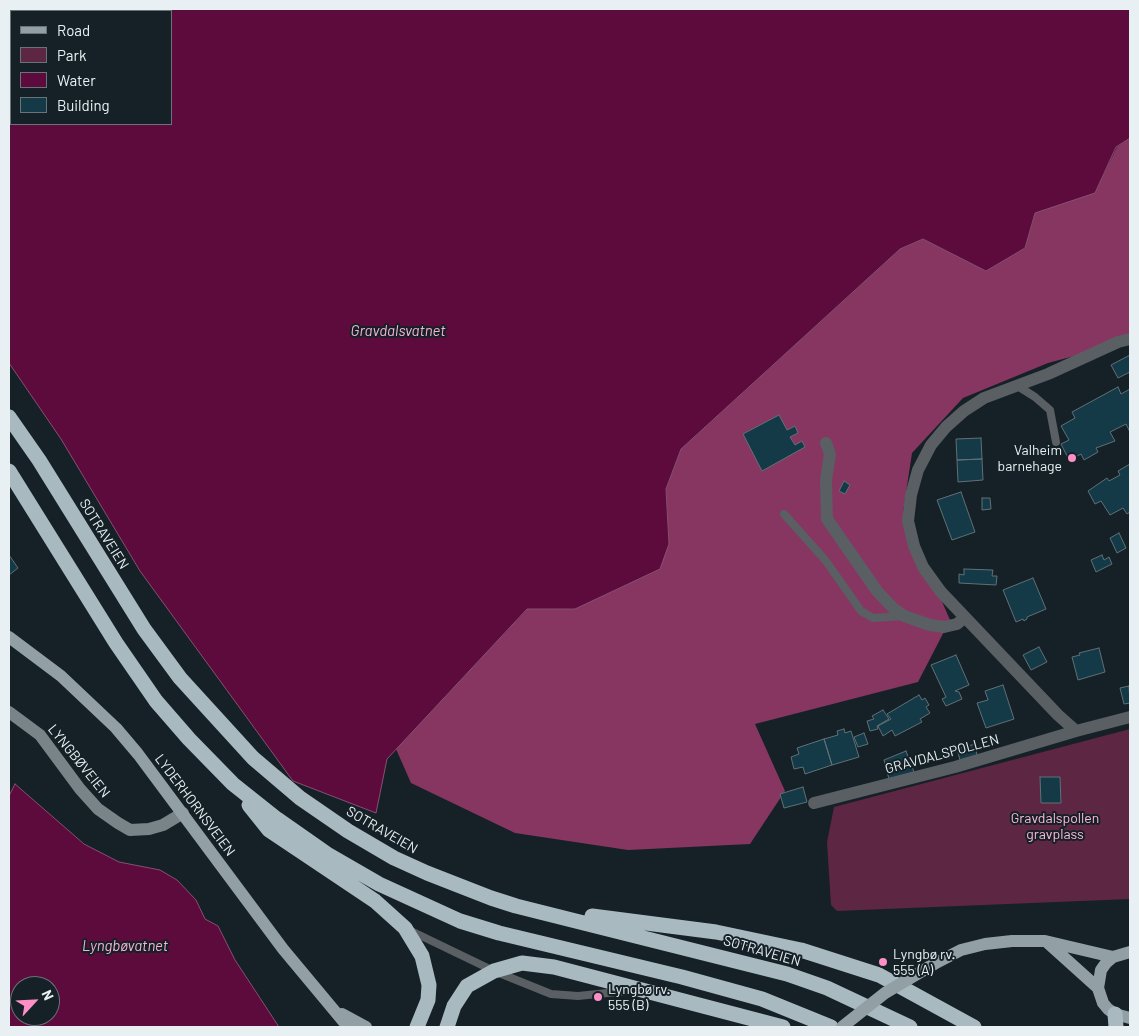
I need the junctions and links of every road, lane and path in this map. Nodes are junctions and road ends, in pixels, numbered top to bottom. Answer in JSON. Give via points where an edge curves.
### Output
{"nodes":[{"id":1,"x":1130,"y":339,"type":"edge"},
{"id":2,"x":1016,"y":385,"type":"junction"},
{"id":3,"x":9,"y":417,"type":"edge"},
{"id":4,"x":1056,"y":442,"type":"dead end"},
{"id":5,"x":826,"y":443,"type":"dead end"},
{"id":6,"x":9,"y":471,"type":"edge"},
{"id":7,"x":784,"y":514,"type":"dead end"},
{"id":8,"x":904,"y":616,"type":"junction"},
{"id":9,"x":964,"y":618,"type":"junction"},
{"id":10,"x":9,"y":637,"type":"edge"},
{"id":11,"x":9,"y":712,"type":"edge"},
{"id":12,"x":1130,"y":717,"type":"edge"},
{"id":13,"x":1076,"y":731,"type":"junction"},
{"id":14,"x":233,"y":784,"type":"junction"},
{"id":15,"x":814,"y":803,"type":"dead end"},
{"id":16,"x":183,"y":813,"type":"junction"},
{"id":17,"x":516,"y":906,"type":"junction"},
{"id":18,"x":404,"y":928,"type":"junction"},
{"id":19,"x":1045,"y":941,"type":"junction"},
{"id":20,"x":1130,"y":952,"type":"edge"},
{"id":21,"x":1113,"y":957,"type":"junction"},
{"id":22,"x":494,"y":971,"type":"junction"},
{"id":23,"x":1098,"y":988,"type":"junction"},
{"id":24,"x":638,"y":989,"type":"junction"},
{"id":25,"x":336,"y":1011,"type":"junction"},
{"id":26,"x":1130,"y":1018,"type":"edge"},
{"id":27,"x":1115,"y":1021,"type":"edge"},
{"id":28,"x":348,"y":1027,"type":"edge"},
{"id":29,"x":366,"y":1027,"type":"edge"},
{"id":30,"x":417,"y":1027,"type":"edge"},
{"id":31,"x":447,"y":1027,"type":"edge"},
{"id":32,"x":783,"y":1027,"type":"edge"},
{"id":33,"x":832,"y":1027,"type":"edge"},
{"id":34,"x":842,"y":1027,"type":"edge"},
{"id":35,"x":910,"y":1027,"type":"edge"},
{"id":36,"x":974,"y":1027,"type":"edge"}],
"edges":[{"from":1,"to":2,"type":"street"},
{"from":2,"to":4,"type":"lane","via":[[1050,410]]},
{"from":2,"to":9,"type":"street","via":[[984,398],[946,427],[931,445],[910,495],[908,521],[922,567]]},
{"from":3,"to":17,"type":"highway","name":"SOTRAVEIEN","via":[[144,628],[180,678],[253,758],[300,798],[394,858],[427,874]]},
{"from":5,"to":8,"type":"street","via":[[830,454],[826,480],[827,519],[877,591]]},
{"from":6,"to":14,"type":"highway","via":[[156,701]]},
{"from":7,"to":8,"type":"lane","via":[[826,561],[861,611],[873,618]]},
{"from":8,"to":9,"type":"street","via":[[944,627],[957,624]]},
{"from":9,"to":13,"type":"street"},
{"from":10,"to":16,"type":"main road","name":"LYDERHORNSVEIEN","via":[[61,676],[116,728]]},
{"from":11,"to":16,"type":"street","name":"LYNGBØVEIEN","via":[[40,735],[98,810],[130,830],[163,825]]},
{"from":12,"to":13,"type":"street","name":"GRAVDALSPOLLEN"},
{"from":13,"to":15,"type":"street","name":"GRAVDALSPOLLEN","via":[[955,767]]},
{"from":14,"to":18,"type":"highway","via":[[269,830],[374,901]]},
{"from":14,"to":33,"type":"highway","via":[[327,854],[379,884],[460,921],[762,999]]},
{"from":16,"to":25,"type":"main road","name":"LYDERHORNSVEIEN","via":[[283,949]]},
{"from":17,"to":35,"type":"highway","name":"SOTRAVEIEN","via":[[787,974],[827,988]]},
{"from":17,"to":36,"type":"highway","via":[[716,932],[801,950],[879,975]]},
{"from":18,"to":22,"type":"lane"},
{"from":18,"to":30,"type":"highway","via":[[422,956],[428,979],[428,1000]]},
{"from":19,"to":21,"type":"main road"},
{"from":19,"to":23,"type":"main road"},
{"from":19,"to":34,"type":"main road","bridge":true,"via":[[1012,940],[961,950],[885,993]]},
{"from":20,"to":21,"type":"main road"},
{"from":21,"to":23,"type":"main road","via":[[1101,970]]},
{"from":22,"to":24,"type":"highway","via":[[522,963],[538,964]]},
{"from":22,"to":24,"type":"lane","via":[[552,994],[578,996]]},
{"from":22,"to":31,"type":"highway","via":[[468,986],[460,995]]},
{"from":23,"to":27,"type":"main road"},
{"from":24,"to":32,"type":"highway"},
{"from":25,"to":28,"type":"main road","name":"LYDERHORNSVEIEN"},
{"from":25,"to":29,"type":"main road","name":"LYDERHORNSVEIEN"},
{"from":26,"to":27,"type":"main road"}]}
